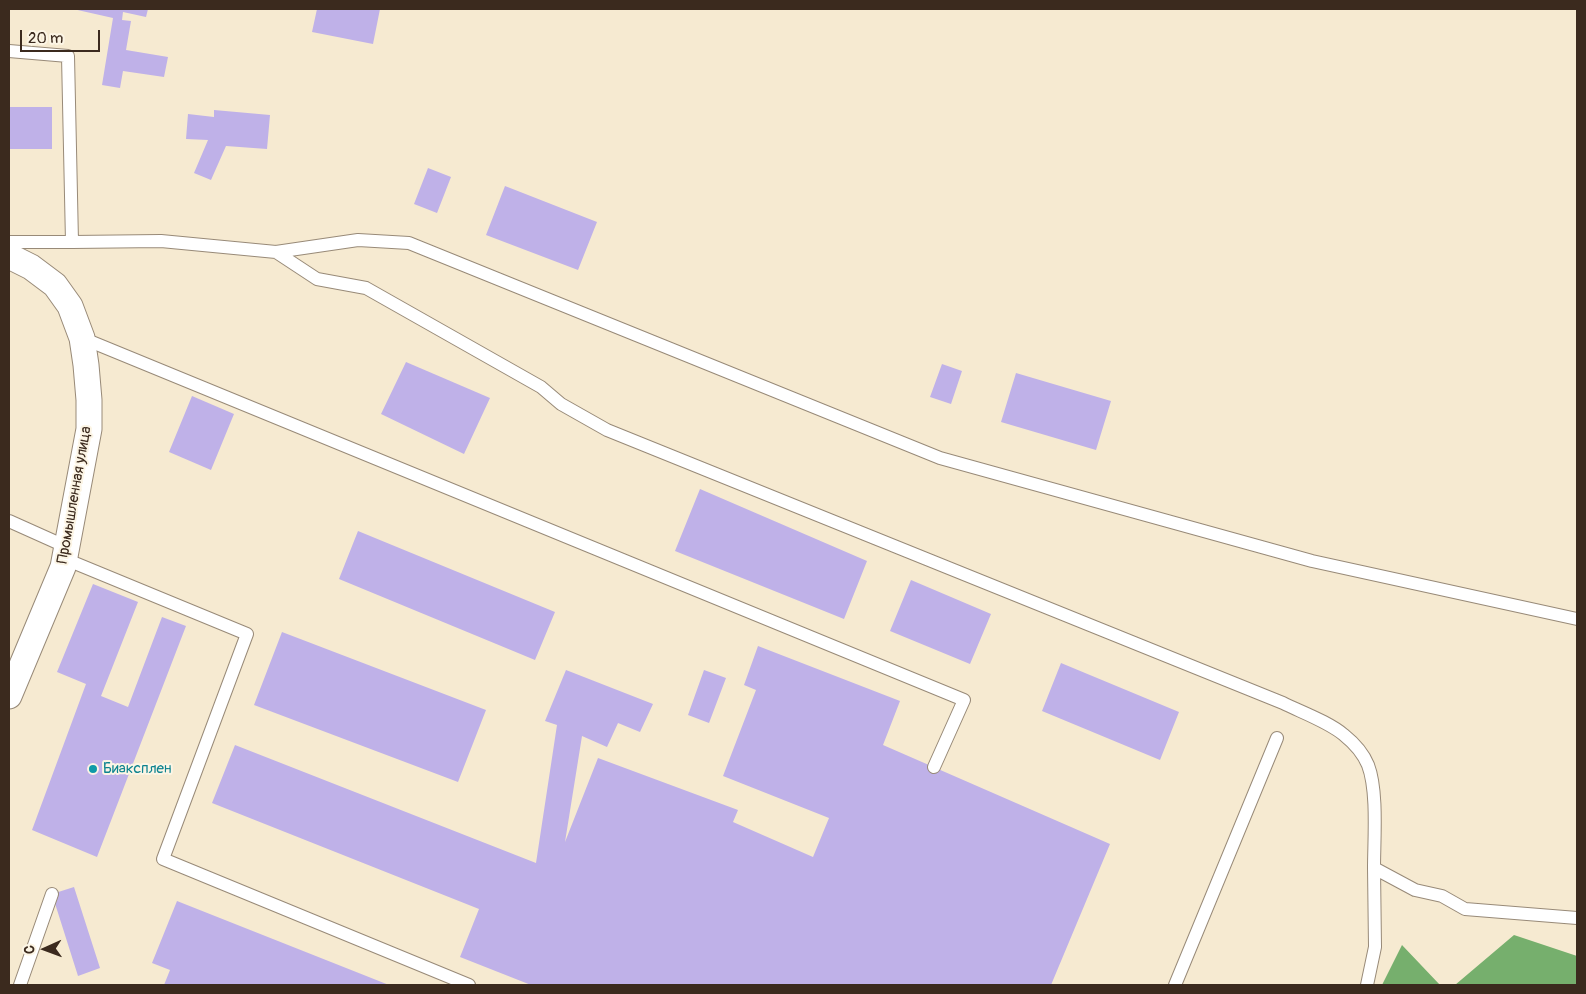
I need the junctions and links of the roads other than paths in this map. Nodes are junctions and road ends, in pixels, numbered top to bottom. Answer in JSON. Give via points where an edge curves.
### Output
{"nodes":[{"id":1,"x":9,"y":51,"type":"edge"},
{"id":2,"x":9,"y":242,"type":"edge"},
{"id":3,"x":72,"y":242,"type":"junction"},
{"id":4,"x":276,"y":252,"type":"junction"},
{"id":5,"x":9,"y":256,"type":"edge"},
{"id":6,"x":82,"y":338,"type":"junction"},
{"id":7,"x":9,"y":521,"type":"edge"},
{"id":8,"x":66,"y":553,"type":"junction"},
{"id":9,"x":1577,"y":619,"type":"edge"},
{"id":10,"x":9,"y":696,"type":"edge"},
{"id":11,"x":1277,"y":738,"type":"dead end"},
{"id":12,"x":934,"y":768,"type":"dead end"},
{"id":13,"x":1374,"y":868,"type":"junction"},
{"id":14,"x":52,"y":894,"type":"dead end"},
{"id":15,"x":1577,"y":918,"type":"edge"},
{"id":16,"x":20,"y":985,"type":"edge"},
{"id":17,"x":469,"y":985,"type":"edge"},
{"id":18,"x":1175,"y":985,"type":"edge"},
{"id":19,"x":1367,"y":985,"type":"edge"}],
"edges":[{"from":1,"to":3,"type":"lane","via":[[68,56]]},
{"from":2,"to":3,"type":"lane"},
{"from":3,"to":4,"type":"lane","via":[[161,241]]},
{"from":4,"to":9,"type":"lane","via":[[358,240],[410,243],[940,458],[1312,561]]},
{"from":4,"to":13,"type":"lane","via":[[317,279],[366,288],[541,387],[561,404],[607,430],[1283,703],[1343,734],[1357,748],[1372,778]]},
{"from":5,"to":6,"type":"street","name":"Промышленная улица","via":[[55,285],[70,306]]},
{"from":6,"to":8,"type":"street","name":"Промышленная улица","via":[[89,430]]},
{"from":6,"to":12,"type":"lane","via":[[964,700]]},
{"from":7,"to":8,"type":"lane"},
{"from":8,"to":10,"type":"street","name":"Промышленная улица"},
{"from":8,"to":17,"type":"lane","via":[[247,634],[163,859]]},
{"from":11,"to":18,"type":"lane"},
{"from":13,"to":15,"type":"lane","via":[[1415,890],[1442,896],[1465,909]]},
{"from":13,"to":19,"type":"lane","via":[[1376,947]]},
{"from":14,"to":16,"type":"lane"}]}
